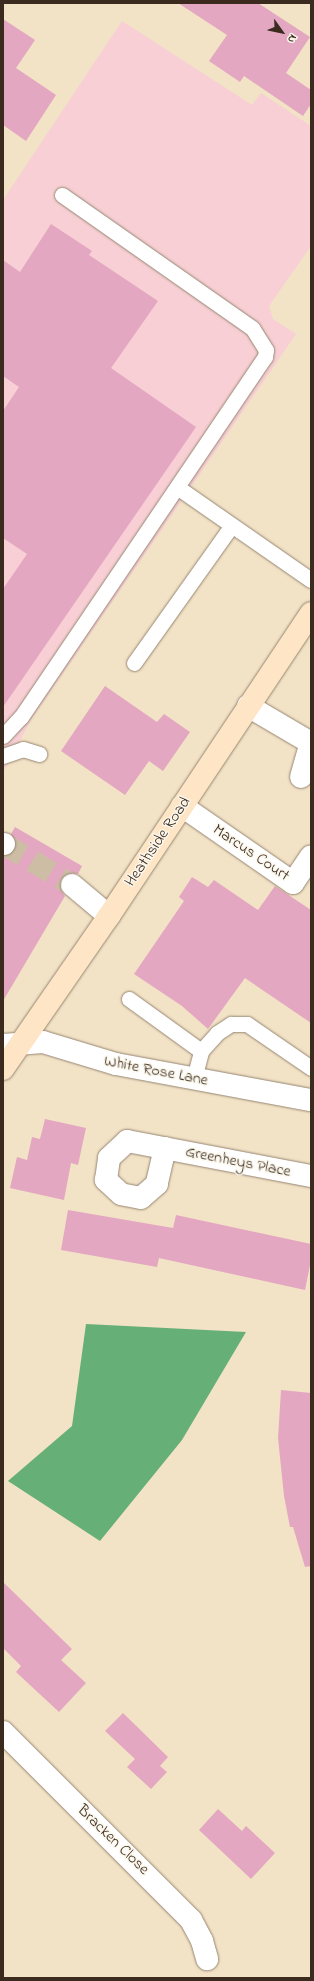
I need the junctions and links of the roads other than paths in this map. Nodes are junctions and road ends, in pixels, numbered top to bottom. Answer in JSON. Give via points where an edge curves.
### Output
{"nodes":[{"id":1,"x":62,"y":195,"type":"dead end"},
{"id":2,"x":177,"y":487,"type":"junction"},
{"id":3,"x":232,"y":525,"type":"junction"},
{"id":4,"x":311,"y":580,"type":"edge"},
{"id":5,"x":311,"y":613,"type":"edge"},
{"id":6,"x":134,"y":663,"type":"dead end"},
{"id":7,"x":248,"y":706,"type":"junction"},
{"id":8,"x":3,"y":736,"type":"edge"},
{"id":9,"x":311,"y":743,"type":"edge"},
{"id":10,"x":3,"y":745,"type":"edge"},
{"id":11,"x":39,"y":754,"type":"dead end"},
{"id":12,"x":3,"y":756,"type":"edge"},
{"id":13,"x":301,"y":778,"type":"dead end"},
{"id":14,"x":182,"y":806,"type":"junction"},
{"id":15,"x":311,"y":856,"type":"edge"},
{"id":16,"x":72,"y":885,"type":"tunnel mouth"},
{"id":17,"x":109,"y":916,"type":"junction"},
{"id":18,"x":129,"y":999,"type":"dead end"},
{"id":19,"x":12,"y":1044,"type":"edge"},
{"id":20,"x":201,"y":1051,"type":"junction"},
{"id":21,"x":311,"y":1068,"type":"edge"},
{"id":22,"x":3,"y":1069,"type":"edge"},
{"id":23,"x":194,"y":1078,"type":"junction"},
{"id":24,"x":311,"y":1100,"type":"edge"},
{"id":25,"x":165,"y":1148,"type":"dead end"},
{"id":26,"x":311,"y":1176,"type":"edge"},
{"id":27,"x":3,"y":1732,"type":"edge"},
{"id":28,"x":207,"y":1959,"type":"dead end"}],
"edges":[{"from":1,"to":2,"type":"lane","via":[[252,328],[266,354],[261,366]]},
{"from":2,"to":3,"type":"lane"},
{"from":2,"to":8,"type":"lane","via":[[20,717]]},
{"from":3,"to":4,"type":"lane"},
{"from":3,"to":6,"type":"lane"},
{"from":5,"to":7,"type":"street","name":"Heathside Road"},
{"from":7,"to":9,"type":"street"},
{"from":7,"to":14,"type":"street","name":"Heathside Road"},
{"from":9,"to":13,"type":"street"},
{"from":10,"to":12,"type":"lane"},
{"from":11,"to":12,"type":"lane","via":[[23,749]]},
{"from":14,"to":15,"type":"street","name":"Marcus Court","via":[[293,882]]},
{"from":14,"to":17,"type":"street","name":"Heathside Road"},
{"from":16,"to":17,"type":"street"},
{"from":17,"to":19,"type":"street","name":"Heathside Road"},
{"from":18,"to":20,"type":"lane"},
{"from":19,"to":22,"type":"street","name":"Heathside Road"},
{"from":19,"to":23,"type":"street","name":"White Rose Lane","via":[[43,1042],[116,1064]]},
{"from":20,"to":21,"type":"lane","via":[[217,1033],[231,1024],[247,1024]]},
{"from":20,"to":23,"type":"lane"},
{"from":23,"to":24,"type":"street","name":"White Rose Lane"},
{"from":25,"to":26,"type":"street","name":"Greenheys Place"},
{"from":27,"to":28,"type":"street","name":"Bracken Close","via":[[191,1920],[202,1941]]}]}
